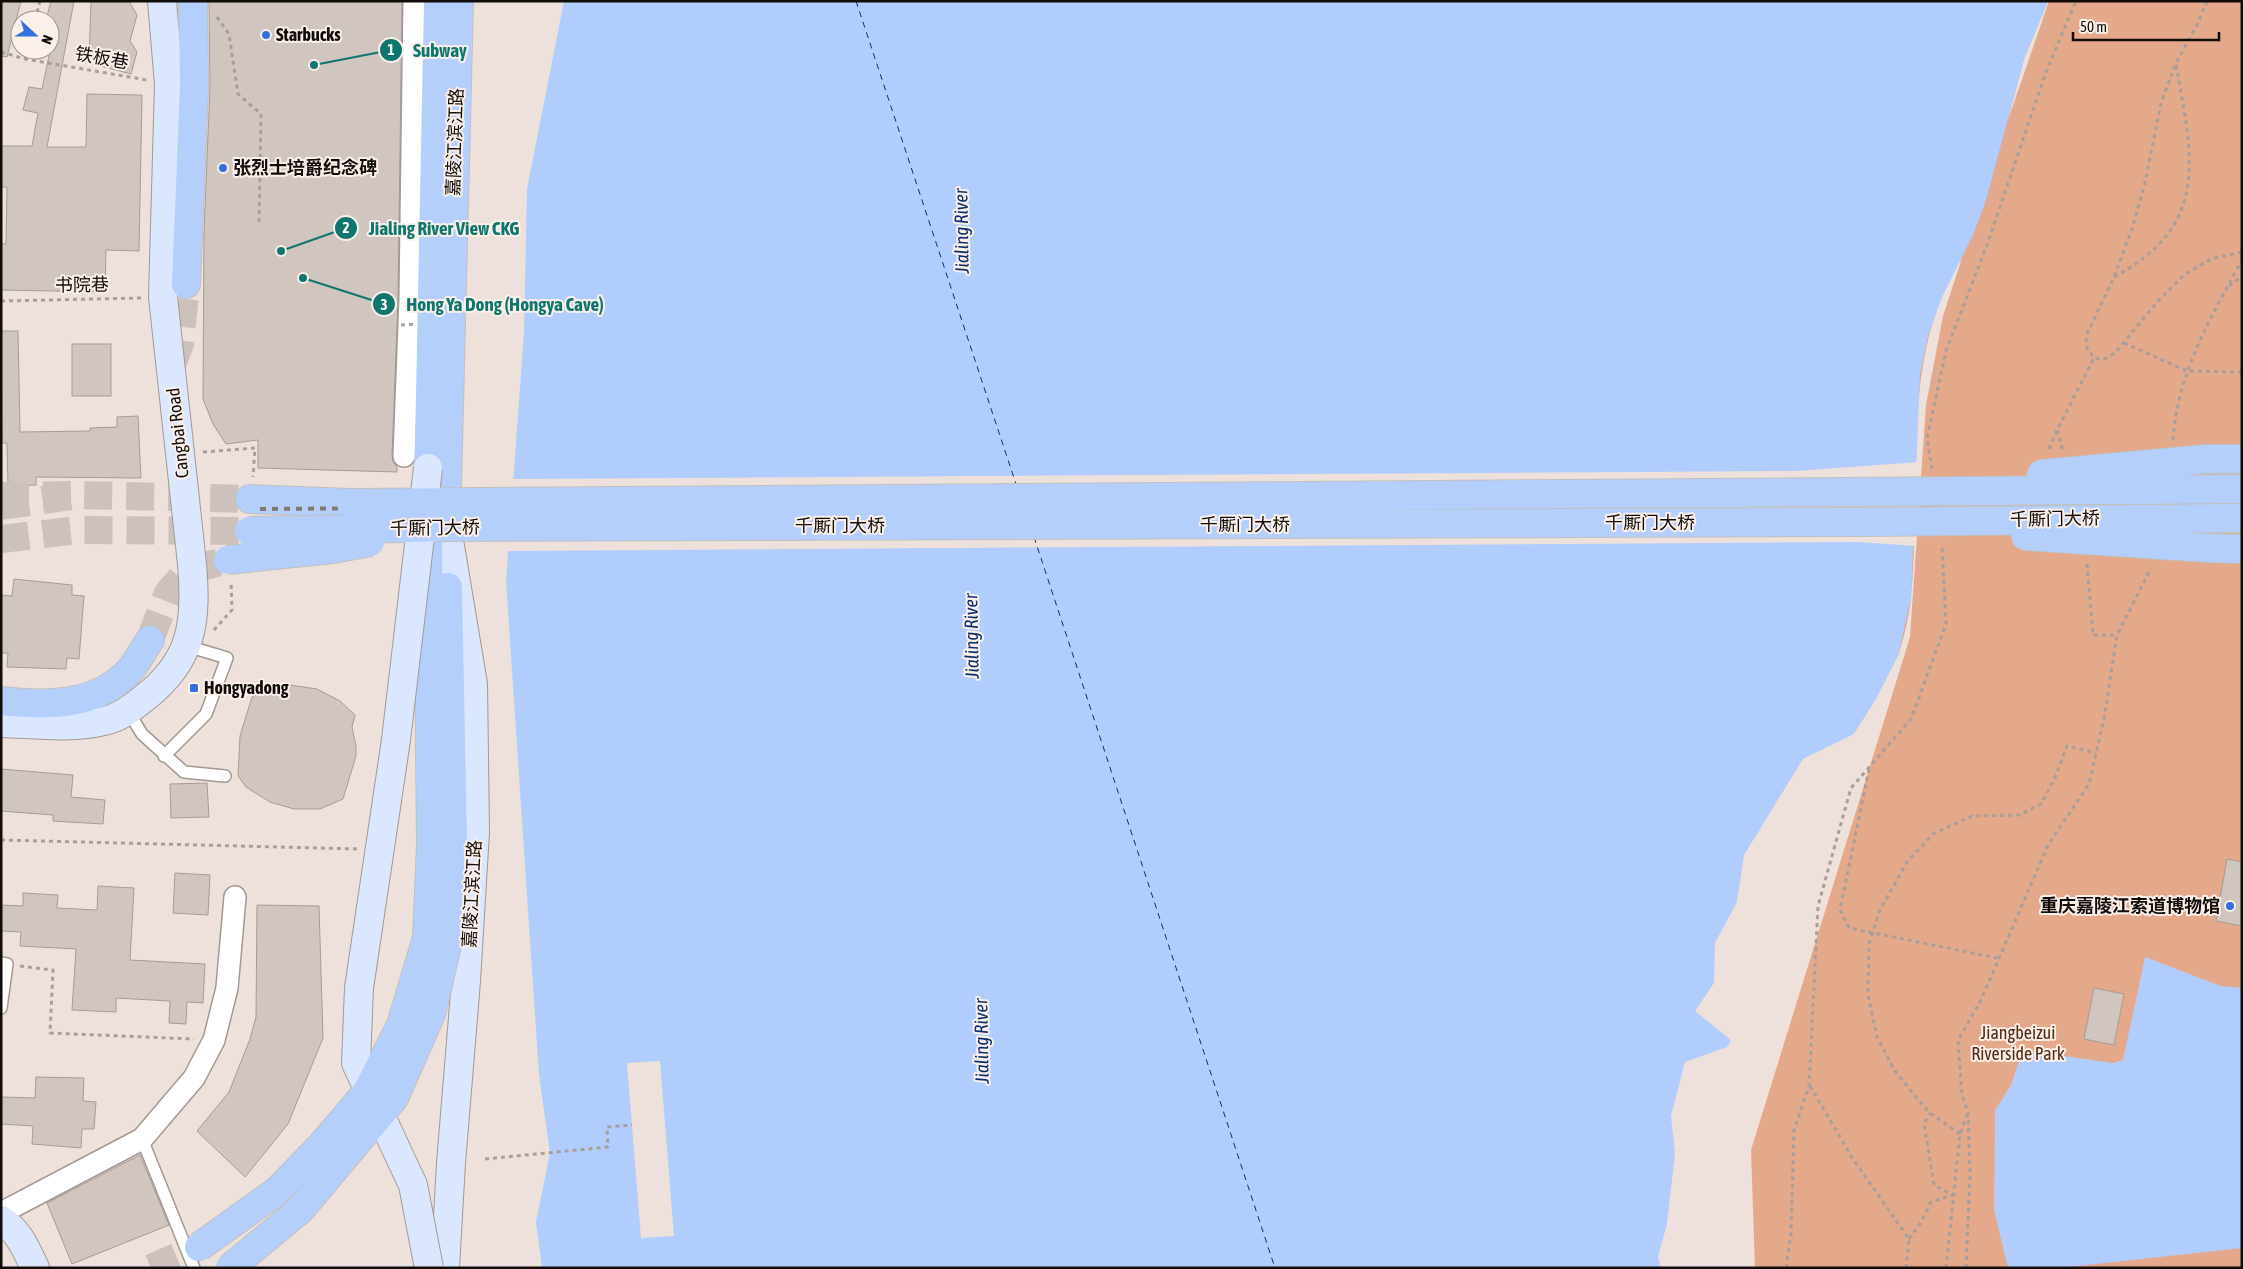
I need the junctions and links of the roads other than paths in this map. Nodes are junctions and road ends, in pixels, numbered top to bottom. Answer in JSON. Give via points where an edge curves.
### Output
{"nodes":[{"id":1,"x":162,"y":1,"type":"edge"},
{"id":2,"x":414,"y":1,"type":"edge"},
{"id":3,"x":438,"y":1,"type":"edge"},
{"id":4,"x":459,"y":1,"type":"edge"},
{"id":5,"x":203,"y":5,"type":"edge"},
{"id":6,"x":174,"y":291,"type":"junction"},
{"id":7,"x":2242,"y":459,"type":"edge"},
{"id":8,"x":416,"y":462,"type":"junction"},
{"id":9,"x":251,"y":489,"type":"tunnel mouth"},
{"id":10,"x":2242,"y":489,"type":"edge"},
{"id":11,"x":1860,"y":492,"type":"junction"},
{"id":12,"x":2242,"y":518,"type":"edge"},
{"id":13,"x":1861,"y":522,"type":"junction"},
{"id":14,"x":450,"y":525,"type":"junction"},
{"id":15,"x":249,"y":531,"type":"tunnel mouth"},
{"id":16,"x":2242,"y":549,"type":"edge"},
{"id":17,"x":230,"y":570,"type":"tunnel mouth"},
{"id":18,"x":150,"y":640,"type":"tunnel mouth"},
{"id":19,"x":187,"y":646,"type":"junction"},
{"id":20,"x":1,"y":701,"type":"edge"},
{"id":21,"x":128,"y":711,"type":"junction"},
{"id":22,"x":1,"y":723,"type":"edge"},
{"id":23,"x":164,"y":756,"type":"junction"},
{"id":24,"x":226,"y":776,"type":"dead end"},
{"id":25,"x":235,"y":896,"type":"dead end"},
{"id":26,"x":4,"y":964,"type":"edge"},
{"id":27,"x":1,"y":1008,"type":"edge"},
{"id":28,"x":142,"y":1138,"type":"junction"},
{"id":29,"x":451,"y":1163,"type":"junction"},
{"id":30,"x":413,"y":1185,"type":"junction"},
{"id":31,"x":1,"y":1213,"type":"edge"},
{"id":32,"x":1,"y":1220,"type":"edge"},
{"id":33,"x":197,"y":1257,"type":"edge"},
{"id":34,"x":35,"y":1268,"type":"edge"},
{"id":35,"x":230,"y":1268,"type":"edge"},
{"id":36,"x":429,"y":1268,"type":"edge"},
{"id":37,"x":445,"y":1268,"type":"edge"}],
"edges":[{"from":1,"to":6,"type":"main road","name":"Cangbai Road","via":[[169,84]]},
{"from":2,"to":8,"type":"street","via":[[410,290]]},
{"from":3,"to":8,"type":"main road","name":"嘉陵江滨江路"},
{"from":4,"to":14,"type":"main road","name":"嘉陵江滨江路"},
{"from":5,"to":6,"type":"main road"},
{"from":6,"to":19,"type":"main road","name":"Cangbai Road","via":[[194,594]]},
{"from":7,"to":11,"type":"main road","bridge":true,"via":[[2187,461]]},
{"from":8,"to":30,"type":"main road","name":"嘉陵江滨江路","bridge":true,"via":[[396,740],[359,988],[356,1063]]},
{"from":8,"to":33,"type":"main road","name":"嘉陵江滨江路","bridge":true,"via":[[432,844],[427,938],[401,1025],[367,1092],[321,1146],[276,1190]]},
{"from":9,"to":11,"type":"main road","name":"千厮门大桥","bridge":true,"via":[[351,502]]},
{"from":10,"to":11,"type":"main road","name":"千厮门大桥","bridge":true},
{"from":12,"to":13,"type":"main road","name":"千厮门大桥","bridge":true},
{"from":13,"to":14,"type":"main road","name":"千厮门大桥","bridge":true},
{"from":13,"to":16,"type":"main road","bridge":true,"via":[[2102,542]]},
{"from":14,"to":15,"type":"main road","name":"千厮门大桥","bridge":true},
{"from":14,"to":17,"type":"main road","bridge":true},
{"from":14,"to":29,"type":"main road","name":"嘉陵江滨江路","via":[[473,684],[475,832]]},
{"from":14,"to":35,"type":"main road","name":"嘉陵江滨江路","bridge":true,"via":[[451,928],[431,1014],[394,1098],[300,1210]]},
{"from":18,"to":20,"type":"main road","via":[[130,670],[114,684],[85,699],[37,705]]},
{"from":19,"to":21,"type":"main road","name":"Cangbai Road","via":[[171,672]]},
{"from":19,"to":23,"type":"lane","via":[[226,658],[206,714]]},
{"from":21,"to":22,"type":"main road","name":"Cangbai Road","via":[[104,721],[75,724]]},
{"from":21,"to":23,"type":"lane","via":[[142,734]]},
{"from":23,"to":24,"type":"lane","via":[[184,772]]},
{"from":25,"to":28,"type":"street","via":[[226,988],[214,1040],[194,1078]]},
{"from":26,"to":27,"type":"lane"},
{"from":28,"to":31,"type":"street"},
{"from":28,"to":33,"type":"lane"},
{"from":29,"to":30,"type":"main road","via":[[433,1189]]},
{"from":29,"to":37,"type":"main road","name":"嘉陵江滨江路"},
{"from":30,"to":36,"type":"main road","name":"嘉陵江滨江路","bridge":true},
{"from":32,"to":34,"type":"main road","via":[[11,1226],[23,1242]]}]}
